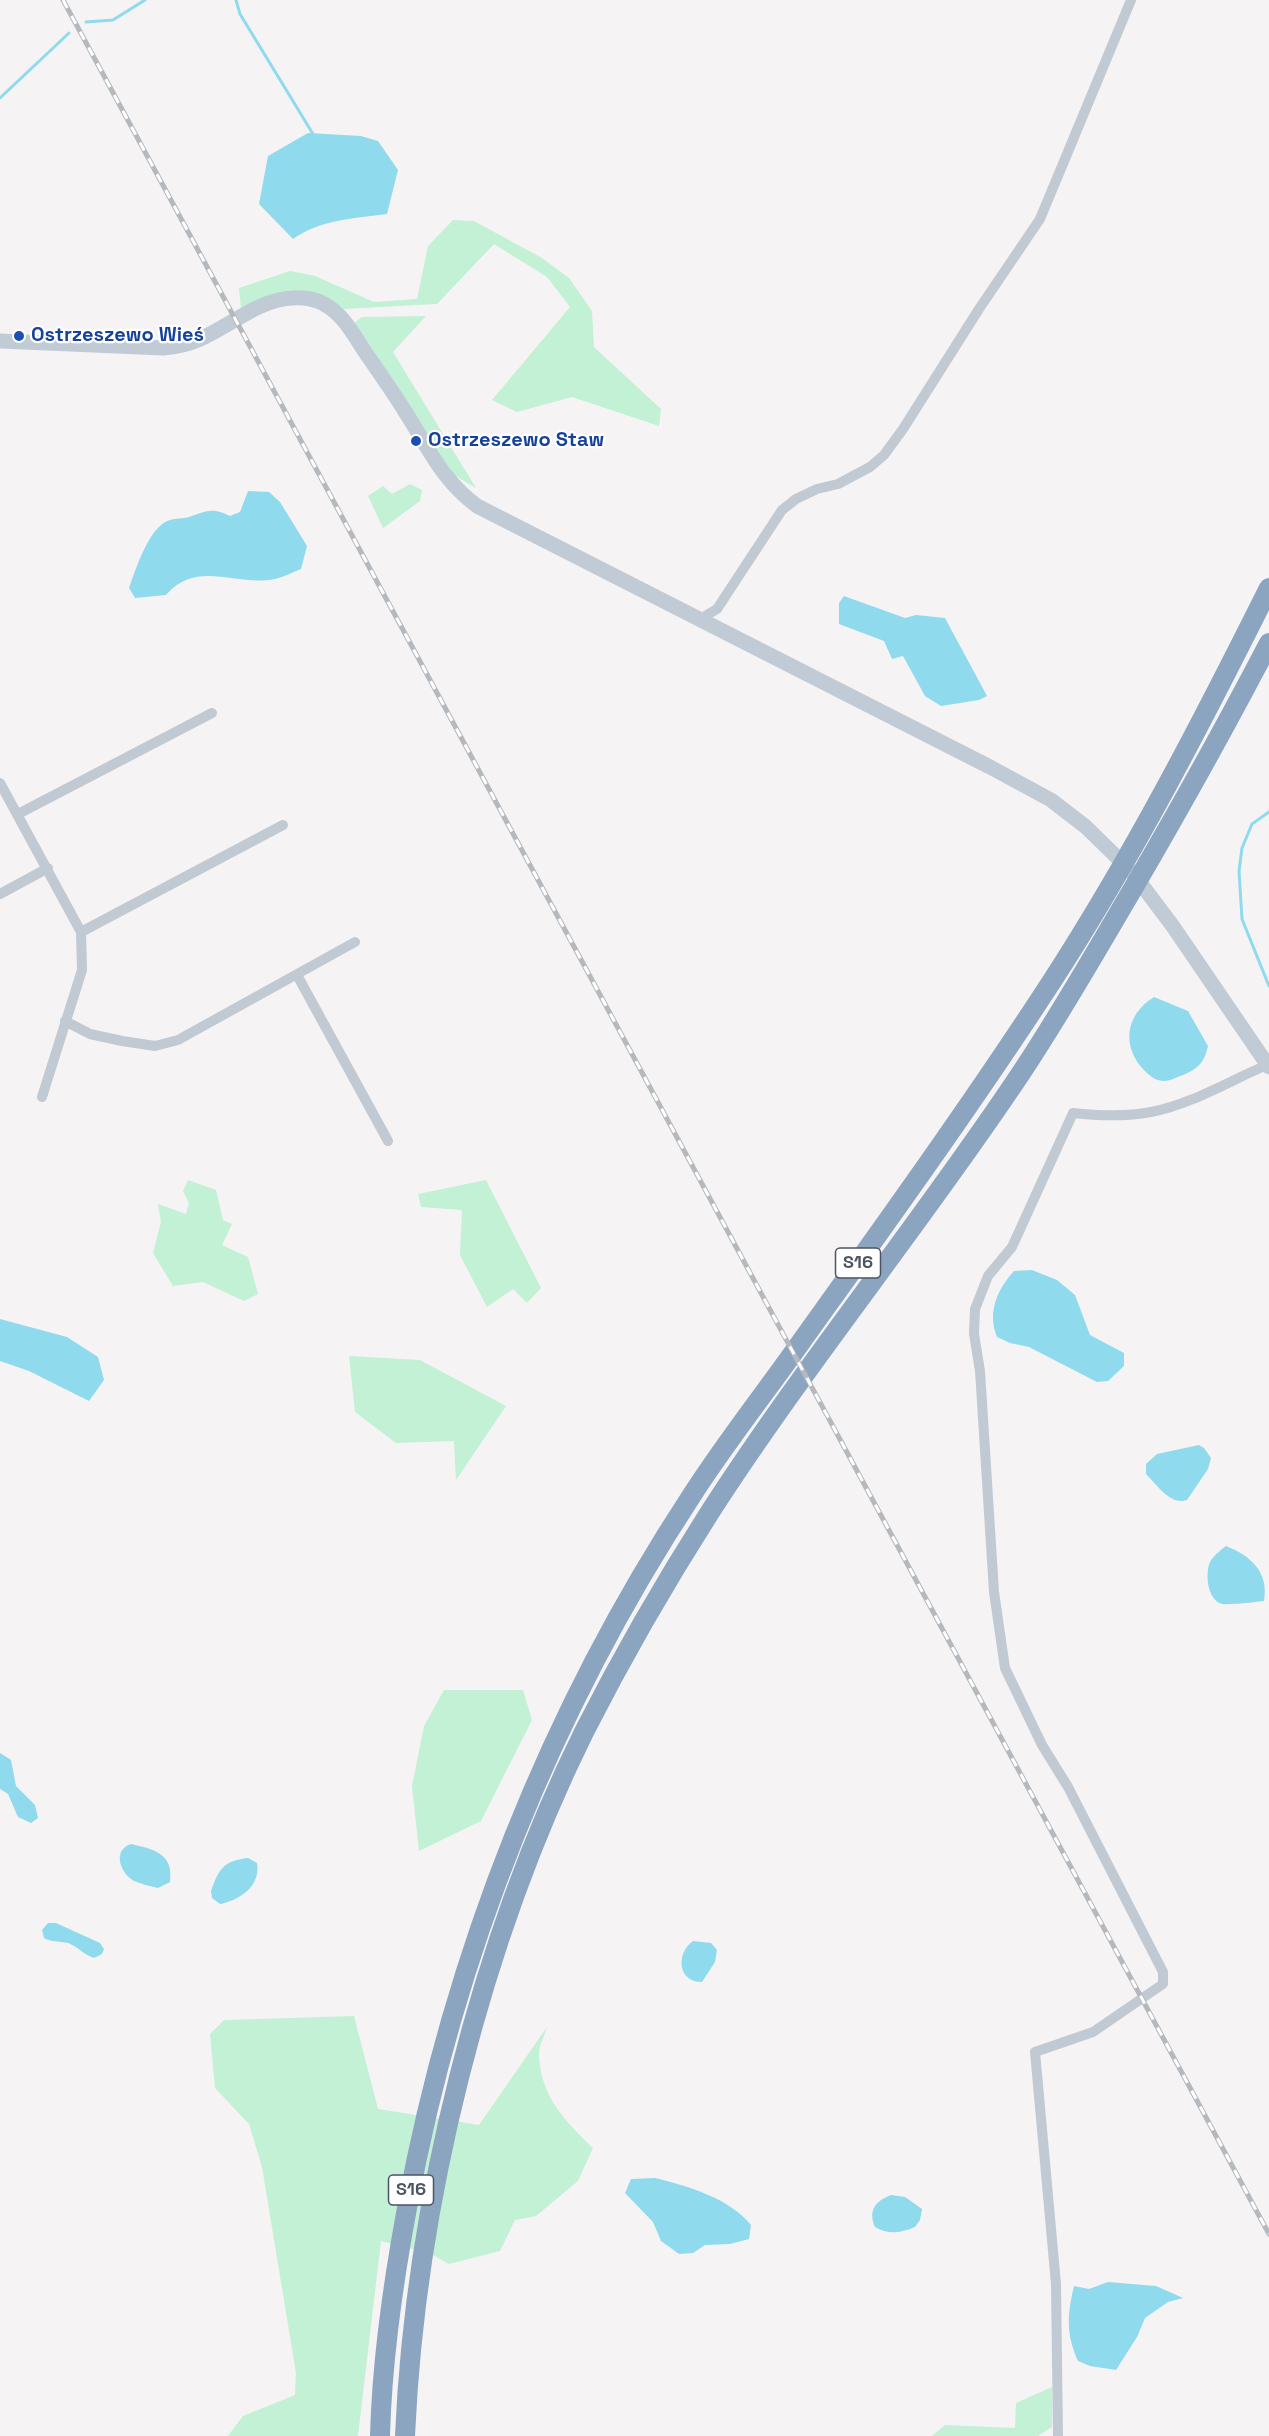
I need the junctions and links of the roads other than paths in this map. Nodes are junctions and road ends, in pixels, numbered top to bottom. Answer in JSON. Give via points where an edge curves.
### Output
{"nodes":[{"id":1,"x":1131,"y":0,"type":"edge"},
{"id":2,"x":0,"y":341,"type":"edge"},
{"id":3,"x":1269,"y":588,"type":"edge"},
{"id":4,"x":700,"y":619,"type":"junction"},
{"id":5,"x":1269,"y":643,"type":"edge"},
{"id":6,"x":212,"y":712,"type":"dead end"},
{"id":7,"x":0,"y":783,"type":"edge"},
{"id":8,"x":18,"y":814,"type":"junction"},
{"id":9,"x":283,"y":825,"type":"dead end"},
{"id":10,"x":48,"y":868,"type":"junction"},
{"id":11,"x":0,"y":894,"type":"edge"},
{"id":12,"x":81,"y":932,"type":"junction"},
{"id":13,"x":355,"y":942,"type":"dead end"},
{"id":14,"x":297,"y":975,"type":"junction"},
{"id":15,"x":65,"y":1021,"type":"junction"},
{"id":16,"x":1268,"y":1066,"type":"edge"},
{"id":17,"x":42,"y":1097,"type":"dead end"},
{"id":18,"x":388,"y":1141,"type":"dead end"},
{"id":19,"x":380,"y":2436,"type":"edge"},
{"id":20,"x":405,"y":2436,"type":"edge"},
{"id":21,"x":1058,"y":2436,"type":"edge"}],
"edges":[{"from":1,"to":4,"type":"street","via":[[1040,219],[903,429],[870,467],[796,499],[782,510],[717,609]]},
{"from":2,"to":4,"type":"street","via":[[182,346],[261,307],[293,298],[325,304],[342,318],[457,491],[477,506]]},
{"from":3,"to":19,"type":"highway","number":"S16","via":[[1184,752],[1054,979],[924,1170],[729,1441],[654,1555],[562,1725],[490,1895],[442,2048],[417,2153],[388,2329]]},
{"from":4,"to":16,"type":"street","via":[[1051,801],[1109,847],[1132,872]]},
{"from":5,"to":20,"type":"highway","number":"S16","via":[[1150,860],[1017,1079],[756,1444],[704,1523],[634,1636],[573,1758],[536,1842],[495,1956],[466,2054],[426,2241]]},
{"from":6,"to":8,"type":"street"},
{"from":7,"to":8,"type":"street"},
{"from":8,"to":10,"type":"street"},
{"from":9,"to":12,"type":"street"},
{"from":10,"to":11,"type":"street"},
{"from":10,"to":12,"type":"street"},
{"from":12,"to":15,"type":"street","via":[[82,970]]},
{"from":13,"to":14,"type":"street"},
{"from":14,"to":15,"type":"street","via":[[178,1040],[155,1046],[90,1034]]},
{"from":14,"to":18,"type":"street"},
{"from":15,"to":17,"type":"street"},
{"from":16,"to":21,"type":"street","via":[[1153,1112],[1114,1117],[1073,1113],[1012,1247],[988,1276],[975,1309],[994,1592],[1005,1668],[1164,1972],[1163,1984],[1093,2032],[1035,2052],[1056,2284]]}]}
